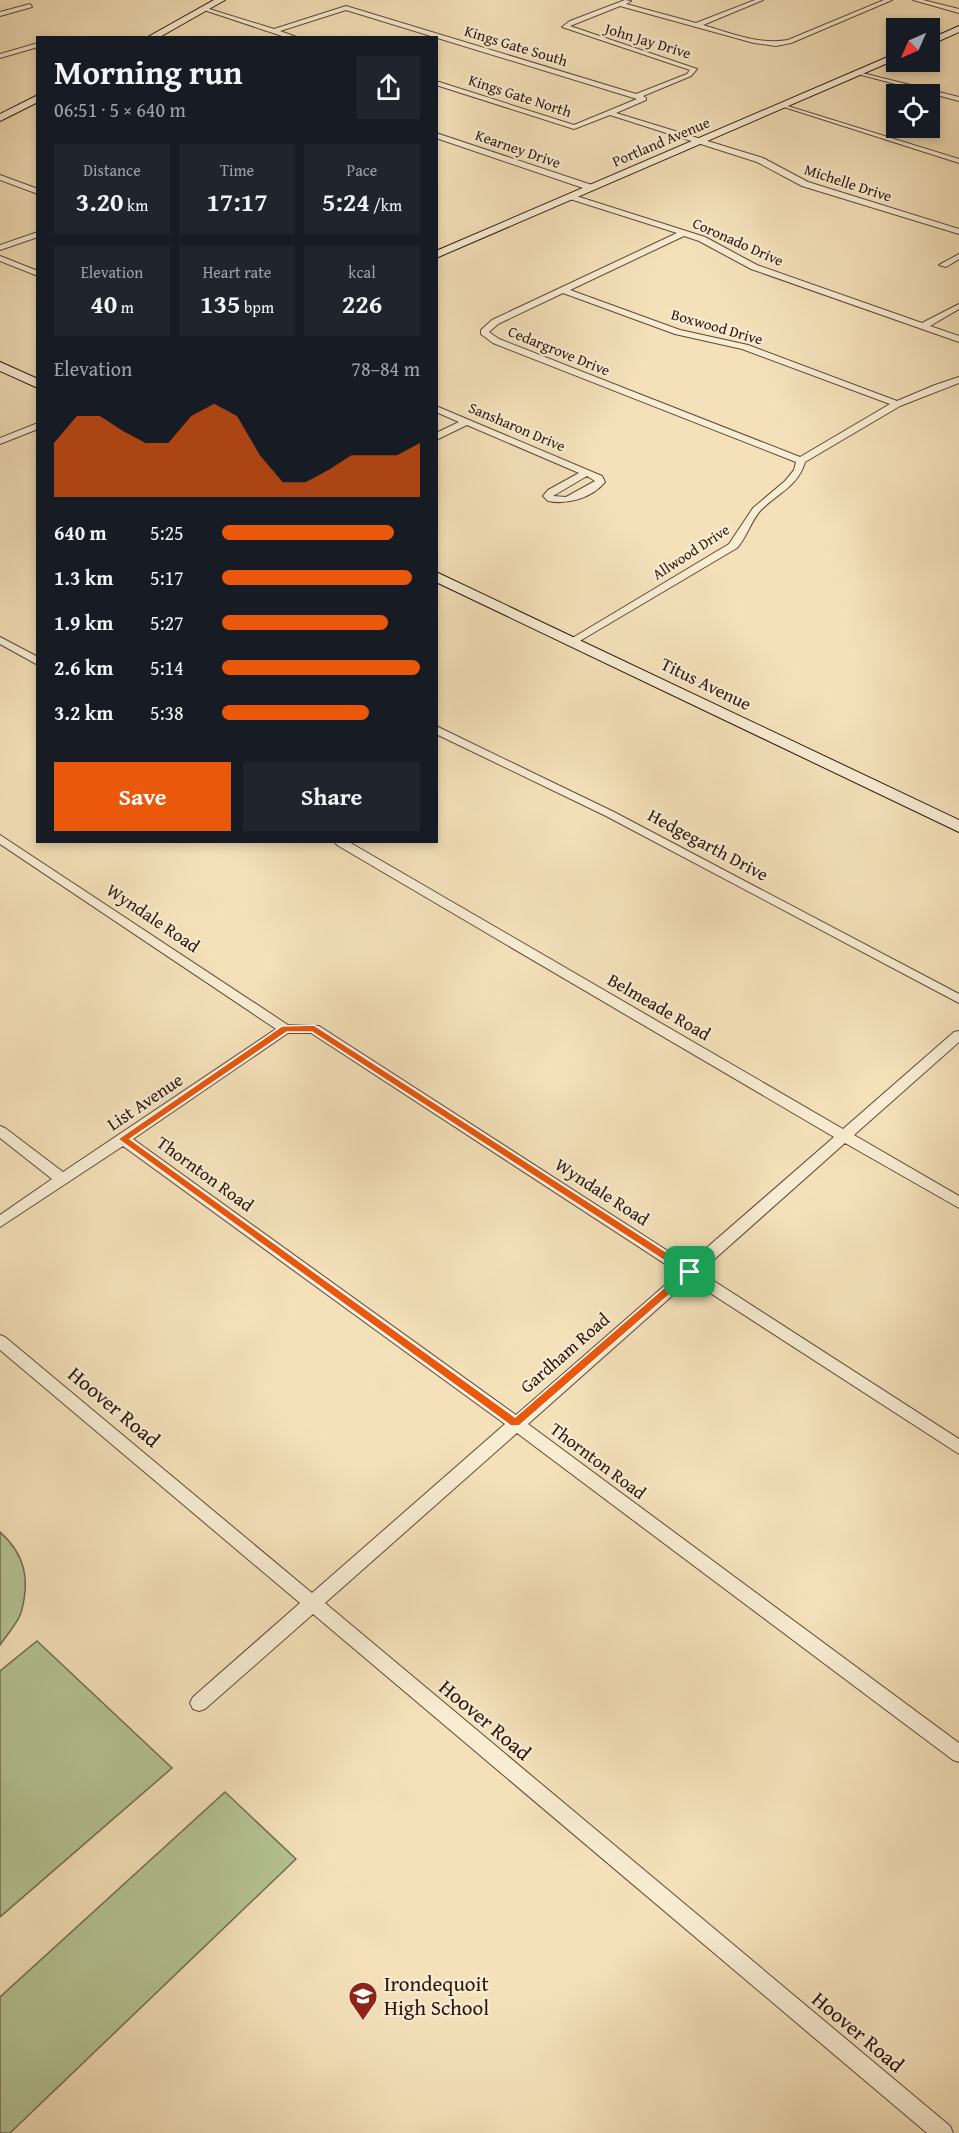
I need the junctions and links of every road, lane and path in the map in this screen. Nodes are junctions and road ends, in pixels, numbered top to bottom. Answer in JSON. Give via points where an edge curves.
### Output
{"nodes":[{"id":1,"x":221,"y":0,"type":"edge"},
{"id":2,"x":630,"y":0,"type":"edge"},
{"id":3,"x":760,"y":0,"type":"edge"},
{"id":4,"x":889,"y":0,"type":"edge"},
{"id":5,"x":916,"y":0,"type":"edge"},
{"id":6,"x":619,"y":4,"type":"junction"},
{"id":7,"x":30,"y":6,"type":"dead end"},
{"id":8,"x":204,"y":9,"type":"junction"},
{"id":9,"x":959,"y":10,"type":"edge"},
{"id":10,"x":0,"y":15,"type":"edge"},
{"id":11,"x":695,"y":26,"type":"junction"},
{"id":12,"x":959,"y":29,"type":"edge"},
{"id":13,"x":274,"y":31,"type":"junction"},
{"id":14,"x":154,"y":36,"type":"edge"},
{"id":15,"x":290,"y":36,"type":"edge"},
{"id":16,"x":438,"y":36,"type":"edge"},
{"id":17,"x":438,"y":36,"type":"edge"},
{"id":18,"x":940,"y":38,"type":"edge"},
{"id":19,"x":36,"y":46,"type":"edge"},
{"id":20,"x":0,"y":56,"type":"edge"},
{"id":21,"x":886,"y":61,"type":"edge"},
{"id":22,"x":860,"y":73,"type":"junction"},
{"id":23,"x":438,"y":84,"type":"edge"},
{"id":24,"x":635,"y":96,"type":"junction"},
{"id":25,"x":36,"y":99,"type":"edge"},
{"id":26,"x":959,"y":99,"type":"edge"},
{"id":27,"x":783,"y":105,"type":"junction"},
{"id":28,"x":610,"y":113,"type":"junction"},
{"id":29,"x":0,"y":118,"type":"edge"},
{"id":30,"x":438,"y":136,"type":"edge"},
{"id":31,"x":698,"y":142,"type":"junction"},
{"id":32,"x":959,"y":161,"type":"edge"},
{"id":33,"x":0,"y":177,"type":"edge"},
{"id":34,"x":592,"y":188,"type":"junction"},
{"id":35,"x":36,"y":191,"type":"edge"},
{"id":36,"x":573,"y":197,"type":"junction"},
{"id":37,"x":959,"y":232,"type":"edge"},
{"id":38,"x":684,"y":233,"type":"junction"},
{"id":39,"x":36,"y":235,"type":"edge"},
{"id":40,"x":0,"y":248,"type":"edge"},
{"id":41,"x":438,"y":254,"type":"edge"},
{"id":42,"x":959,"y":256,"type":"edge"},
{"id":43,"x":0,"y":258,"type":"edge"},
{"id":44,"x":959,"y":271,"type":"edge"},
{"id":45,"x":36,"y":273,"type":"edge"},
{"id":46,"x":563,"y":290,"type":"junction"},
{"id":47,"x":959,"y":306,"type":"edge"},
{"id":48,"x":923,"y":326,"type":"junction"},
{"id":49,"x":959,"y":339,"type":"edge"},
{"id":50,"x":0,"y":366,"type":"edge"},
{"id":51,"x":959,"y":380,"type":"edge"},
{"id":52,"x":36,"y":383,"type":"edge"},
{"id":53,"x":897,"y":404,"type":"junction"},
{"id":54,"x":438,"y":410,"type":"edge"},
{"id":55,"x":467,"y":422,"type":"junction"},
{"id":56,"x":36,"y":427,"type":"edge"},
{"id":57,"x":438,"y":436,"type":"edge"},
{"id":58,"x":0,"y":441,"type":"edge"},
{"id":59,"x":801,"y":461,"type":"junction"},
{"id":60,"x":586,"y":473,"type":"junction"},
{"id":61,"x":438,"y":577,"type":"edge"},
{"id":62,"x":0,"y":639,"type":"edge"},
{"id":63,"x":573,"y":642,"type":"junction"},
{"id":64,"x":36,"y":661,"type":"edge"},
{"id":65,"x":438,"y":730,"type":"edge"},
{"id":66,"x":959,"y":827,"type":"edge"},
{"id":67,"x":0,"y":839,"type":"edge"},
{"id":68,"x":343,"y":843,"type":"edge"},
{"id":69,"x":959,"y":999,"type":"edge"},
{"id":70,"x":285,"y":1029,"type":"junction"},
{"id":71,"x":959,"y":1035,"type":"edge"},
{"id":72,"x":0,"y":1131,"type":"edge"},
{"id":73,"x":844,"y":1136,"type":"junction"},
{"id":74,"x":123,"y":1139,"type":"junction"},
{"id":75,"x":63,"y":1180,"type":"junction"},
{"id":76,"x":959,"y":1203,"type":"edge"},
{"id":77,"x":0,"y":1222,"type":"edge"},
{"id":78,"x":690,"y":1272,"type":"junction"},
{"id":79,"x":0,"y":1341,"type":"edge"},
{"id":80,"x":515,"y":1423,"type":"junction"},
{"id":81,"x":959,"y":1448,"type":"edge"},
{"id":82,"x":311,"y":1603,"type":"junction"},
{"id":83,"x":199,"y":1703,"type":"dead end"},
{"id":84,"x":959,"y":1754,"type":"edge"},
{"id":85,"x":943,"y":2133,"type":"edge"}],
"edges":[{"from":1,"to":8,"type":"main road"},
{"from":2,"to":6,"type":"street","name":"John Jay Drive"},
{"from":3,"to":11,"type":"street"},
{"from":4,"to":11,"type":"street","via":[[783,44],[756,42]]},
{"from":5,"to":9,"type":"street"},
{"from":6,"to":11,"type":"street"},
{"from":6,"to":24,"type":"street","name":"John Jay Drive","via":[[565,27],[694,69],[689,75]]},
{"from":7,"to":10,"type":"street"},
{"from":8,"to":13,"type":"street"},
{"from":8,"to":14,"type":"main road"},
{"from":12,"to":18,"type":"main road"},
{"from":13,"to":15,"type":"street"},
{"from":13,"to":17,"type":"street","name":"Kings Gate South","via":[[346,8]]},
{"from":16,"to":24,"type":"street","name":"Kings Gate South"},
{"from":19,"to":20,"type":"street"},
{"from":21,"to":22,"type":"main road","name":"Portland Avenue"},
{"from":22,"to":26,"type":"street"},
{"from":22,"to":27,"type":"main road","name":"Portland Avenue"},
{"from":23,"to":28,"type":"street","name":"Kings Gate North","via":[[574,127]]},
{"from":24,"to":28,"type":"street","via":[[645,99]]},
{"from":25,"to":29,"type":"main road"},
{"from":27,"to":31,"type":"main road","name":"Portland Avenue"},
{"from":27,"to":32,"type":"street"},
{"from":28,"to":31,"type":"street"},
{"from":30,"to":34,"type":"street","name":"Kearney Drive"},
{"from":31,"to":34,"type":"main road","name":"Portland Avenue"},
{"from":31,"to":37,"type":"street","name":"Michelle Drive","via":[[766,163],[805,184]]},
{"from":33,"to":35,"type":"street"},
{"from":34,"to":36,"type":"main road","name":"Portland Avenue"},
{"from":36,"to":38,"type":"street","name":"Coronado Drive"},
{"from":36,"to":41,"type":"main road","name":"Portland Avenue"},
{"from":38,"to":46,"type":"street","name":"Cedargrove Drive"},
{"from":38,"to":48,"type":"street","name":"Coronado Drive","via":[[754,267]]},
{"from":39,"to":40,"type":"street"},
{"from":42,"to":44,"type":"street","via":[[943,265]]},
{"from":43,"to":45,"type":"street"},
{"from":46,"to":53,"type":"street","name":"Boxwood Drive","via":[[678,332],[745,347]]},
{"from":46,"to":59,"type":"street","name":"Cedargrove Drive","via":[[489,325],[484,332]]},
{"from":47,"to":48,"type":"street"},
{"from":48,"to":49,"type":"street","name":"Coronado Drive"},
{"from":50,"to":52,"type":"main road"},
{"from":51,"to":53,"type":"street","name":"Allwood Drive","via":[[921,391]]},
{"from":53,"to":59,"type":"street","name":"Allwood Drive"},
{"from":54,"to":55,"type":"street","name":"Sansharon Drive"},
{"from":55,"to":57,"type":"street"},
{"from":55,"to":60,"type":"street","name":"Sansharon Drive"},
{"from":56,"to":58,"type":"street"},
{"from":59,"to":63,"type":"street","name":"Allwood Drive","via":[[795,476],[753,513],[744,536],[733,546]]},
{"from":60,"to":60,"type":"street","via":[[600,482],[568,500],[557,501],[548,496]]},
{"from":61,"to":63,"type":"main road","name":"Titus Avenue"},
{"from":62,"to":64,"type":"street"},
{"from":63,"to":66,"type":"main road","name":"Titus Avenue"},
{"from":65,"to":69,"type":"street","name":"Hedgegarth Drive","via":[[610,814]]},
{"from":67,"to":70,"type":"street","name":"Wyndale Road"},
{"from":68,"to":73,"type":"street","name":"Belmeade Road"},
{"from":70,"to":74,"type":"street","name":"List Avenue"},
{"from":70,"to":78,"type":"street","name":"Wyndale Road","via":[[314,1029]]},
{"from":71,"to":73,"type":"street","name":"Gardham Road"},
{"from":72,"to":75,"type":"street"},
{"from":73,"to":76,"type":"street","name":"Belmeade Road"},
{"from":73,"to":78,"type":"street","name":"Gardham Road"},
{"from":74,"to":75,"type":"street","name":"List Avenue"},
{"from":74,"to":80,"type":"street","name":"Thornton Road"},
{"from":75,"to":77,"type":"street","name":"List Avenue"},
{"from":78,"to":80,"type":"street","name":"Gardham Road"},
{"from":78,"to":81,"type":"street","name":"Wyndale Road"},
{"from":79,"to":82,"type":"street","name":"Hoover Road"},
{"from":80,"to":82,"type":"street","name":"Gardham Road"},
{"from":80,"to":84,"type":"street","name":"Thornton Road"},
{"from":82,"to":83,"type":"street","name":"Gardham Road"},
{"from":82,"to":85,"type":"street","name":"Hoover Road"}]}
